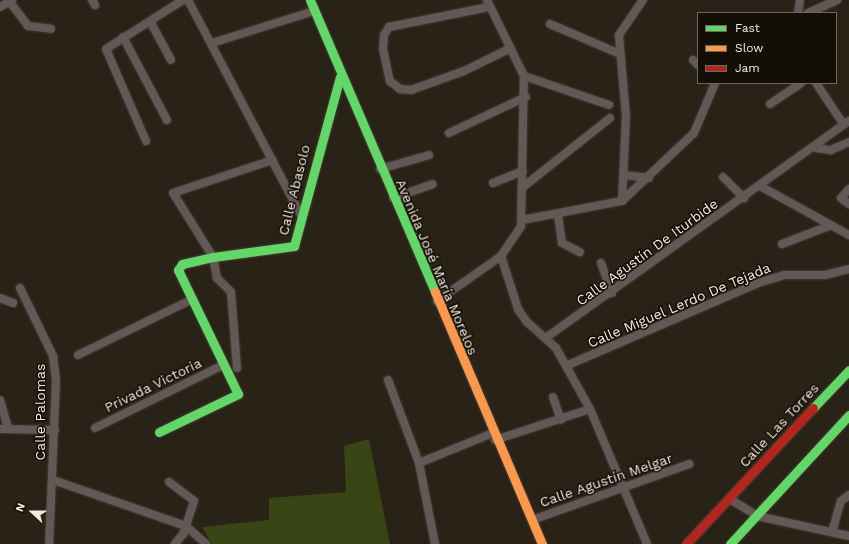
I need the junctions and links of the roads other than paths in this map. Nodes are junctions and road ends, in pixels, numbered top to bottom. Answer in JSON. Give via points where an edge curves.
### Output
{"nodes":[{"id":1,"x":183,"y":0,"type":"edge"},
{"id":2,"x":188,"y":0,"type":"edge"},
{"id":3,"x":310,"y":0,"type":"edge"},
{"id":4,"x":643,"y":0,"type":"edge"},
{"id":5,"x":838,"y":0,"type":"edge"},
{"id":6,"x":11,"y":1,"type":"edge"},
{"id":7,"x":488,"y":3,"type":"edge"},
{"id":8,"x":0,"y":7,"type":"edge"},
{"id":9,"x":314,"y":11,"type":"junction"},
{"id":10,"x":810,"y":12,"type":"edge"},
{"id":11,"x":150,"y":21,"type":"junction"},
{"id":12,"x":550,"y":24,"type":"dead end"},
{"id":13,"x":51,"y":29,"type":"dead end"},
{"id":14,"x":123,"y":37,"type":"junction"},
{"id":15,"x":212,"y":43,"type":"junction"},
{"id":16,"x":511,"y":48,"type":"junction"},
{"id":17,"x":620,"y":54,"type":"junction"},
{"id":18,"x":171,"y":60,"type":"dead end"},
{"id":19,"x":524,"y":76,"type":"junction"},
{"id":20,"x":340,"y":77,"type":"junction"},
{"id":21,"x":715,"y":84,"type":"edge"},
{"id":22,"x":800,"y":84,"type":"edge"},
{"id":23,"x":817,"y":84,"type":"edge"},
{"id":24,"x":526,"y":97,"type":"junction"},
{"id":25,"x":770,"y":104,"type":"dead end"},
{"id":26,"x":608,"y":106,"type":"dead end"},
{"id":27,"x":610,"y":118,"type":"dead end"},
{"id":28,"x":167,"y":120,"type":"dead end"},
{"id":29,"x":846,"y":123,"type":"edge"},
{"id":30,"x":449,"y":133,"type":"dead end"},
{"id":31,"x":146,"y":141,"type":"dead end"},
{"id":32,"x":849,"y":142,"type":"edge"},
{"id":33,"x":816,"y":148,"type":"junction"},
{"id":34,"x":429,"y":155,"type":"dead end"},
{"id":35,"x":273,"y":160,"type":"junction"},
{"id":36,"x":380,"y":169,"type":"junction"},
{"id":37,"x":523,"y":171,"type":"junction"},
{"id":38,"x":624,"y":175,"type":"junction"},
{"id":39,"x":723,"y":177,"type":"dead end"},
{"id":40,"x":649,"y":178,"type":"junction"},
{"id":41,"x":493,"y":183,"type":"dead end"},
{"id":42,"x":433,"y":184,"type":"dead end"},
{"id":43,"x":760,"y":186,"type":"junction"},
{"id":44,"x":523,"y":187,"type":"junction"},
{"id":45,"x":849,"y":189,"type":"edge"},
{"id":46,"x":393,"y":198,"type":"junction"},
{"id":47,"x":744,"y":198,"type":"junction"},
{"id":48,"x":622,"y":201,"type":"junction"},
{"id":49,"x":849,"y":204,"type":"edge"},
{"id":50,"x":301,"y":215,"type":"junction"},
{"id":51,"x":558,"y":215,"type":"junction"},
{"id":52,"x":522,"y":220,"type":"junction"},
{"id":53,"x":829,"y":226,"type":"junction"},
{"id":54,"x":849,"y":235,"type":"edge"},
{"id":55,"x":782,"y":244,"type":"dead end"},
{"id":56,"x":580,"y":252,"type":"dead end"},
{"id":57,"x":212,"y":256,"type":"junction"},
{"id":58,"x":501,"y":256,"type":"junction"},
{"id":59,"x":601,"y":263,"type":"dead end"},
{"id":60,"x":849,"y":269,"type":"edge"},
{"id":61,"x":20,"y":288,"type":"dead end"},
{"id":62,"x":612,"y":293,"type":"junction"},
{"id":63,"x":0,"y":298,"type":"edge"},
{"id":64,"x":191,"y":300,"type":"junction"},
{"id":65,"x":437,"y":301,"type":"junction"},
{"id":66,"x":13,"y":303,"type":"dead end"},
{"id":67,"x":547,"y":336,"type":"junction"},
{"id":68,"x":78,"y":356,"type":"dead end"},
{"id":69,"x":223,"y":365,"type":"junction"},
{"id":70,"x":568,"y":365,"type":"junction"},
{"id":71,"x":237,"y":368,"type":"dead end"},
{"id":72,"x":849,"y":370,"type":"edge"},
{"id":73,"x":388,"y":380,"type":"dead end"},
{"id":74,"x":554,"y":396,"type":"dead end"},
{"id":75,"x":0,"y":400,"type":"edge"},
{"id":76,"x":590,"y":408,"type":"junction"},
{"id":77,"x":849,"y":415,"type":"edge"},
{"id":78,"x":560,"y":420,"type":"junction"},
{"id":79,"x":4,"y":428,"type":"edge"},
{"id":80,"x":95,"y":428,"type":"dead end"},
{"id":81,"x":55,"y":430,"type":"junction"},
{"id":82,"x":158,"y":432,"type":"dead end"},
{"id":83,"x":494,"y":437,"type":"junction"},
{"id":84,"x":419,"y":463,"type":"junction"},
{"id":85,"x":689,"y":464,"type":"dead end"},
{"id":86,"x":52,"y":480,"type":"junction"},
{"id":87,"x":169,"y":482,"type":"dead end"},
{"id":88,"x":625,"y":489,"type":"junction"},
{"id":89,"x":849,"y":495,"type":"edge"},
{"id":90,"x":730,"y":499,"type":"junction"},
{"id":91,"x":757,"y":516,"type":"junction"},
{"id":92,"x":532,"y":520,"type":"junction"},
{"id":93,"x":186,"y":526,"type":"junction"},
{"id":94,"x":832,"y":532,"type":"junction"},
{"id":95,"x":849,"y":536,"type":"edge"},
{"id":96,"x":49,"y":544,"type":"edge"},
{"id":97,"x":174,"y":544,"type":"edge"},
{"id":98,"x":206,"y":544,"type":"edge"},
{"id":99,"x":435,"y":544,"type":"edge"},
{"id":100,"x":542,"y":544,"type":"edge"},
{"id":101,"x":647,"y":544,"type":"edge"},
{"id":102,"x":686,"y":544,"type":"edge"},
{"id":103,"x":730,"y":544,"type":"edge"}],
"edges":[{"from":1,"to":11,"type":"street"},
{"from":2,"to":15,"type":"street"},
{"from":3,"to":9,"type":"street","name":"Avenida José María Morelos"},
{"from":4,"to":17,"type":"street","via":[[620,30]]},
{"from":5,"to":10,"type":"street"},
{"from":6,"to":8,"type":"street"},
{"from":6,"to":13,"type":"street","via":[[28,26]]},
{"from":7,"to":16,"type":"street"},
{"from":7,"to":16,"type":"street","via":[[457,16],[392,25],[383,42],[390,81],[400,90],[411,90],[464,71]]},
{"from":9,"to":15,"type":"street"},
{"from":9,"to":20,"type":"street","name":"Avenida José María Morelos"},
{"from":11,"to":14,"type":"street"},
{"from":11,"to":18,"type":"street"},
{"from":12,"to":17,"type":"street"},
{"from":14,"to":28,"type":"street"},
{"from":14,"to":31,"type":"street","via":[[106,49]]},
{"from":15,"to":35,"type":"street"},
{"from":16,"to":19,"type":"street"},
{"from":17,"to":38,"type":"street","via":[[626,117]]},
{"from":19,"to":24,"type":"street"},
{"from":19,"to":26,"type":"street"},
{"from":20,"to":36,"type":"street","name":"Avenida José María Morelos"},
{"from":20,"to":50,"type":"street","name":"Calle Abasolo"},
{"from":21,"to":40,"type":"street","via":[[694,132]]},
{"from":22,"to":25,"type":"street"},
{"from":23,"to":29,"type":"street"},
{"from":24,"to":30,"type":"street"},
{"from":24,"to":37,"type":"street"},
{"from":27,"to":44,"type":"street"},
{"from":29,"to":33,"type":"street","name":"Calle Agustín De Iturbide"},
{"from":32,"to":33,"type":"street","via":[[831,150]]},
{"from":33,"to":43,"type":"street","name":"Calle Agustín De Iturbide"},
{"from":34,"to":36,"type":"street"},
{"from":35,"to":50,"type":"street"},
{"from":35,"to":57,"type":"street","via":[[174,193]]},
{"from":36,"to":46,"type":"street","name":"Avenida José María Morelos"},
{"from":37,"to":41,"type":"street"},
{"from":37,"to":44,"type":"street"},
{"from":38,"to":40,"type":"street"},
{"from":38,"to":48,"type":"street"},
{"from":39,"to":47,"type":"street"},
{"from":40,"to":48,"type":"street"},
{"from":42,"to":46,"type":"street"},
{"from":43,"to":47,"type":"street","name":"Calle Agustín De Iturbide"},
{"from":43,"to":53,"type":"street"},
{"from":44,"to":52,"type":"street"},
{"from":45,"to":49,"type":"street","via":[[841,198]]},
{"from":46,"to":65,"type":"street","name":"Avenida José María Morelos"},
{"from":47,"to":62,"type":"street","name":"Calle Agustín De Iturbide"},
{"from":48,"to":51,"type":"street"},
{"from":50,"to":57,"type":"street","name":"Calle Abasolo","via":[[298,237],[291,249]]},
{"from":51,"to":52,"type":"street"},
{"from":51,"to":56,"type":"street","via":[[562,243]]},
{"from":52,"to":58,"type":"street","via":[[515,240]]},
{"from":53,"to":54,"type":"street"},
{"from":53,"to":55,"type":"street"},
{"from":57,"to":64,"type":"street","name":"Calle Abasolo","via":[[182,264],[178,270]]},
{"from":57,"to":71,"type":"street","via":[[217,278],[231,292]]},
{"from":58,"to":65,"type":"street"},
{"from":58,"to":67,"type":"street","via":[[518,309],[531,326]]},
{"from":59,"to":62,"type":"street"},
{"from":60,"to":70,"type":"street","name":"Calle Miguel Lerdo De Tejada","via":[[831,274],[784,275],[758,283]]},
{"from":61,"to":81,"type":"street","name":"Calle Palomas","via":[[53,356]]},
{"from":62,"to":67,"type":"street","name":"Calle Agustín De Iturbide"},
{"from":63,"to":66,"type":"street"},
{"from":64,"to":68,"type":"street"},
{"from":64,"to":69,"type":"street"},
{"from":65,"to":83,"type":"street","name":"Avenida José María Morelos"},
{"from":67,"to":70,"type":"street"},
{"from":69,"to":80,"type":"street","name":"Privada Victoria"},
{"from":69,"to":82,"type":"street","via":[[237,397]]},
{"from":70,"to":76,"type":"street"},
{"from":72,"to":90,"type":"street","name":"Calle Las Torres"},
{"from":73,"to":84,"type":"street"},
{"from":74,"to":78,"type":"street"},
{"from":75,"to":79,"type":"street"},
{"from":76,"to":78,"type":"street"},
{"from":76,"to":88,"type":"street"},
{"from":77,"to":91,"type":"street"},
{"from":78,"to":83,"type":"street"},
{"from":79,"to":81,"type":"street"},
{"from":81,"to":86,"type":"street","name":"Calle Palomas"},
{"from":83,"to":84,"type":"street"},
{"from":83,"to":92,"type":"street","name":"Avenida José María Morelos"},
{"from":84,"to":99,"type":"street"},
{"from":85,"to":88,"type":"street","name":"Calle Agustín Melgar"},
{"from":86,"to":93,"type":"street"},
{"from":86,"to":96,"type":"street","name":"Calle Palomas"},
{"from":87,"to":93,"type":"street","via":[[193,497]]},
{"from":88,"to":92,"type":"street","name":"Calle Agustín Melgar"},
{"from":88,"to":101,"type":"street"},
{"from":89,"to":94,"type":"street","via":[[841,500]]},
{"from":90,"to":91,"type":"street"},
{"from":90,"to":102,"type":"street","name":"Calle Las Torres"},
{"from":91,"to":94,"type":"street"},
{"from":91,"to":103,"type":"street"},
{"from":92,"to":100,"type":"street","name":"Avenida José María Morelos"},
{"from":93,"to":97,"type":"street"},
{"from":93,"to":98,"type":"street"},
{"from":94,"to":95,"type":"street"}]}
